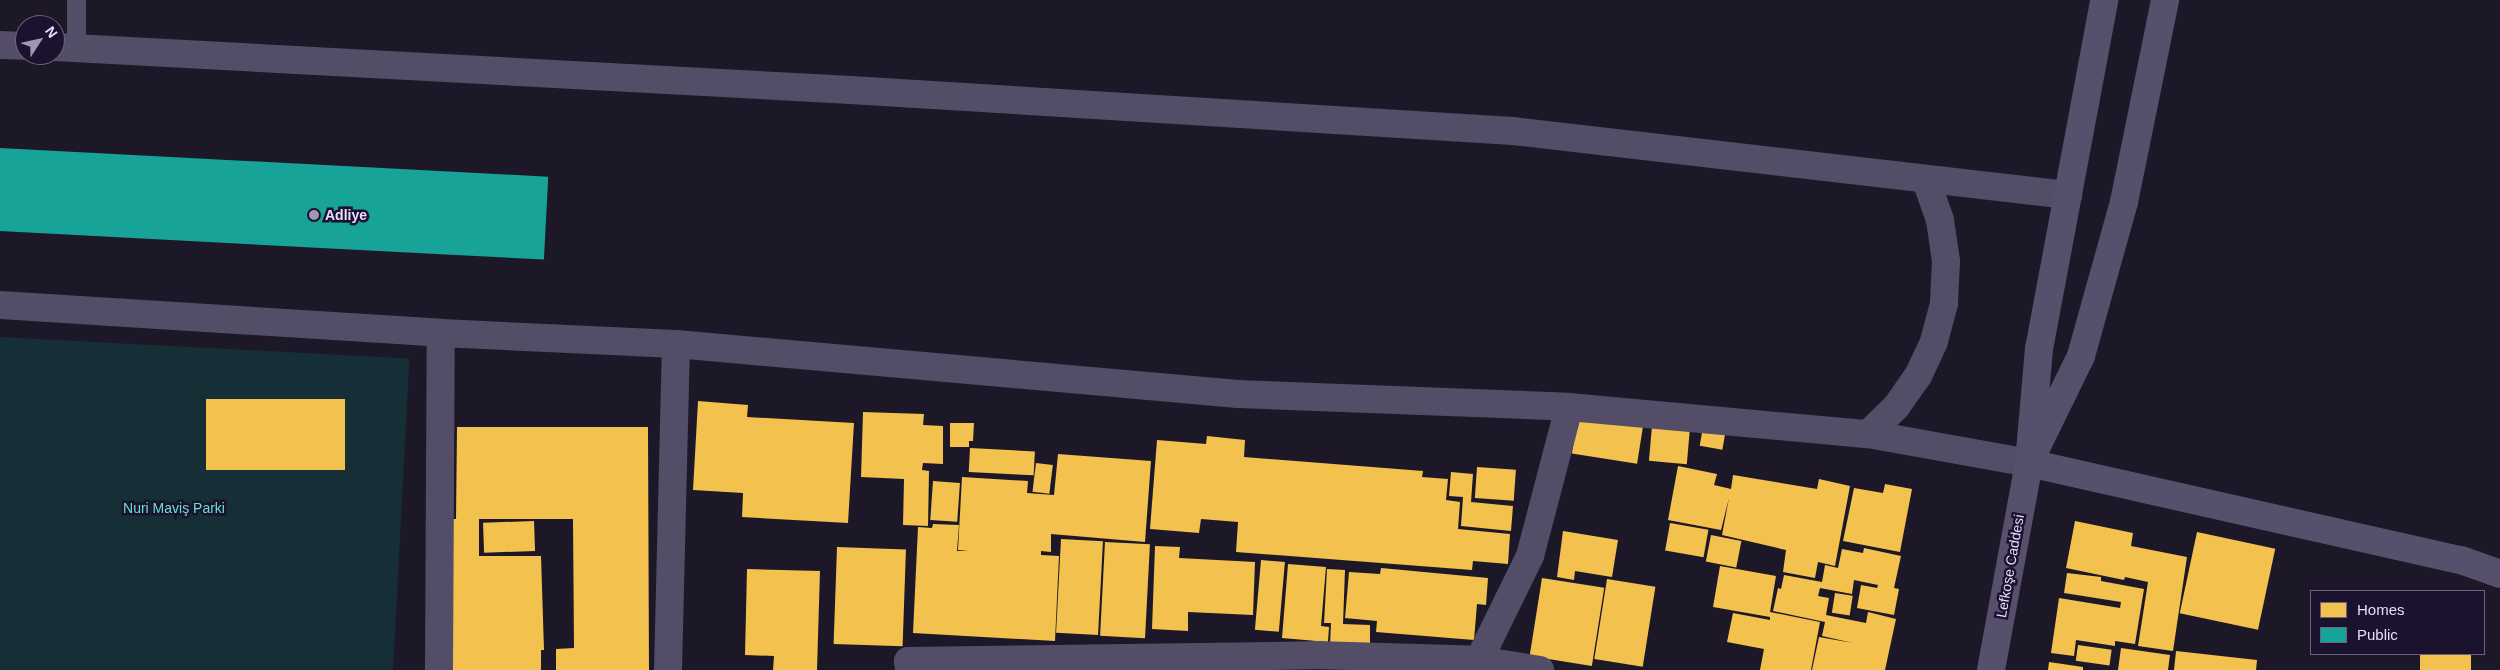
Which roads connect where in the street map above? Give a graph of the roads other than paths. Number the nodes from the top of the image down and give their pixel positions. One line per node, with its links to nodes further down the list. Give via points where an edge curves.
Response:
1 (76, 0): 6 (lane)
2 (2104, 0): 8 (main road)
3 (2165, 0): 14 (main road, via 2124,202 2081,356)
4 (0, 44): 5 (street)
5 (15, 45)
6 (66, 48): 7 (street, via 851,90 1513,131)
7 (1926, 180): 8 (street); 13 (street, via 1940,220 1946,261 1944,303 1934,340 1918,376 1896,407)
8 (2068, 195): 14 (main road, via 2039,348)
9 (0, 305): 10 (street)
10 (441, 334): 11 (street); 17 (street)
11 (676, 344): 12 (street, via 1238,394); 18 (street)
12 (1569, 407): 13 (street); 16 (street, via 1530,556)
13 (1868, 434): 14 (street)
14 (2028, 463): 15 (main road, via 2461,560); 21 (main road, Lefkoşe Caddesi)
15 (2500, 574)
16 (1476, 665): 19 (street, via 1315,655 908,660); 20 (street)
17 (438, 670)
18 (668, 670)
19 (908, 670)
20 (1540, 670)
21 (1991, 670)

